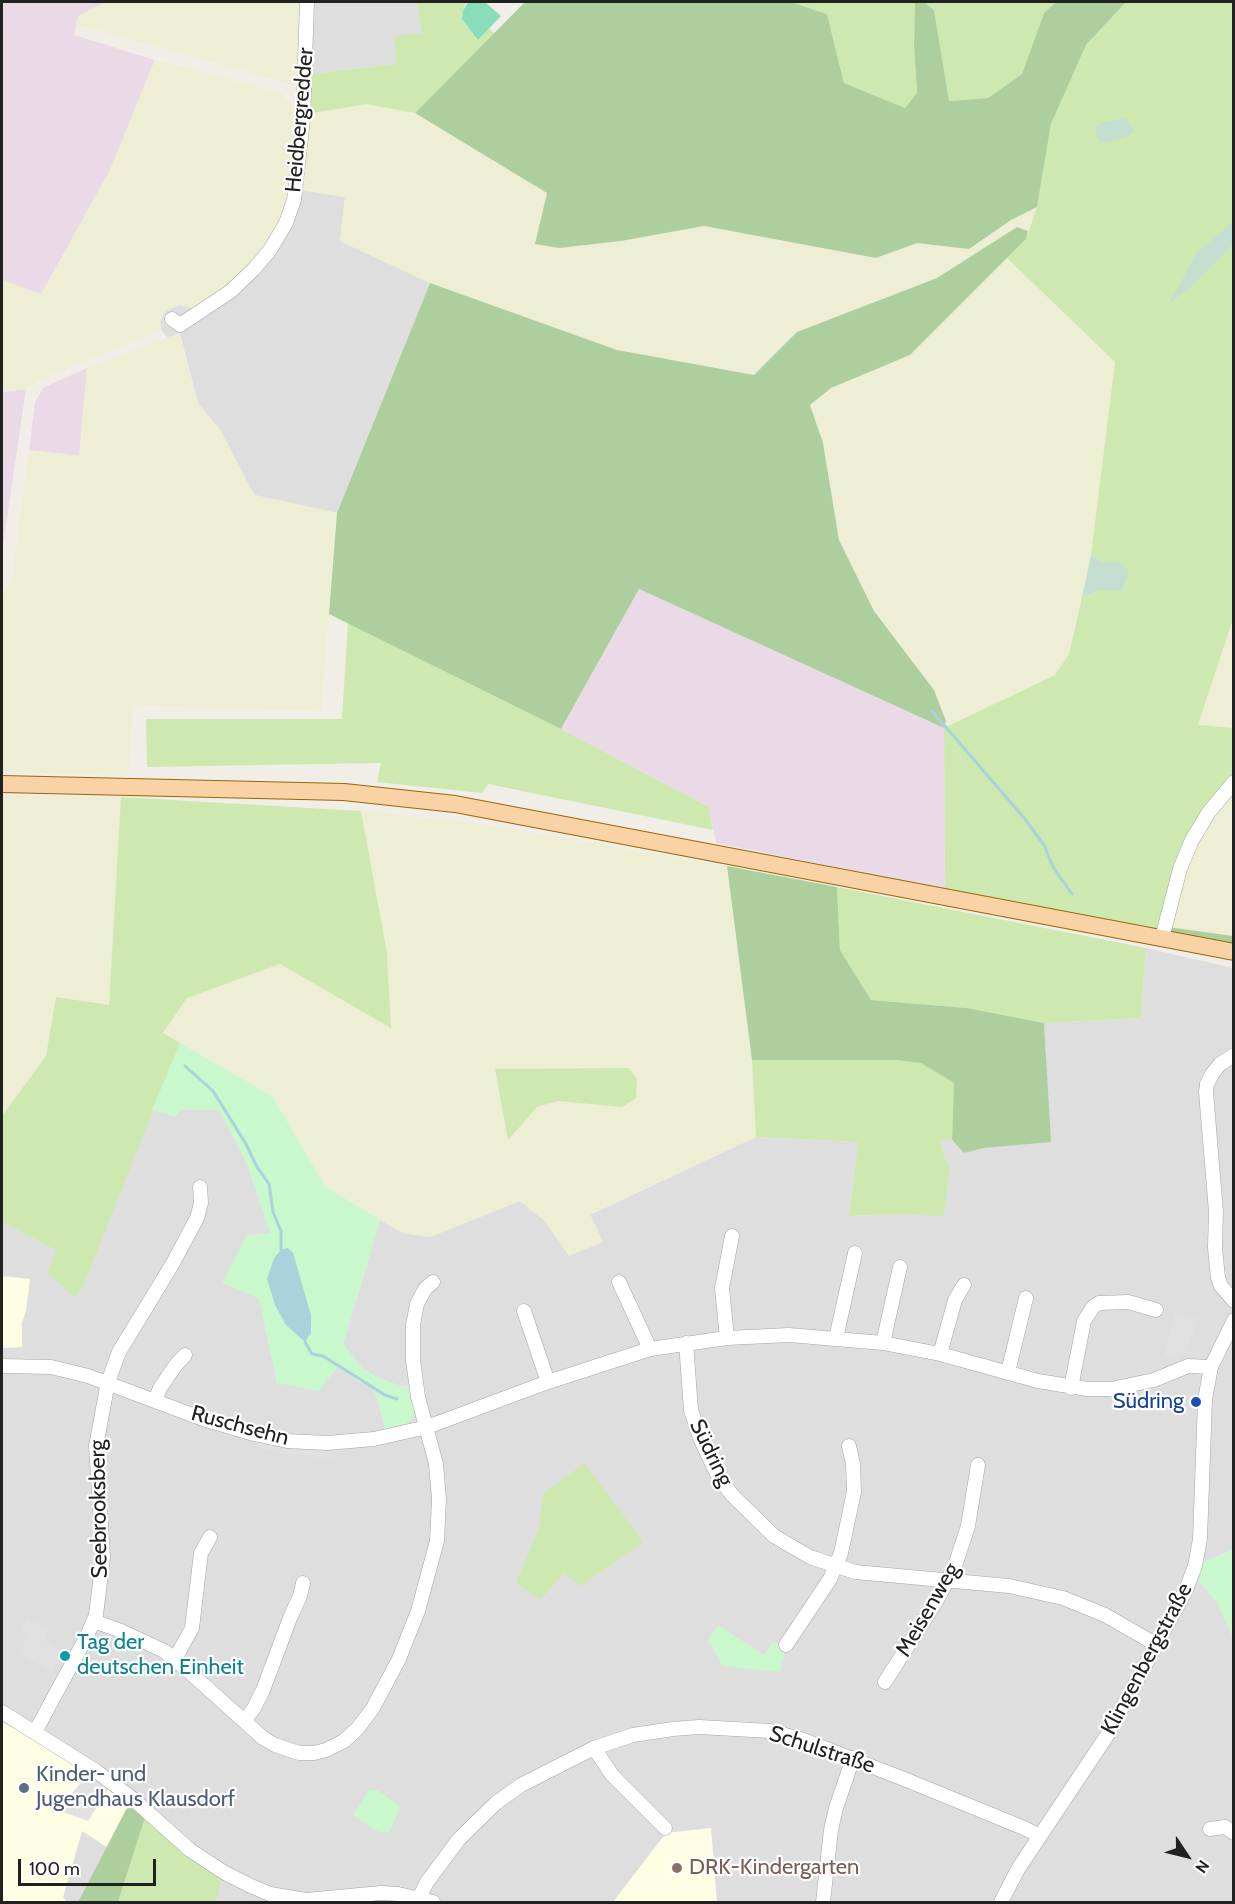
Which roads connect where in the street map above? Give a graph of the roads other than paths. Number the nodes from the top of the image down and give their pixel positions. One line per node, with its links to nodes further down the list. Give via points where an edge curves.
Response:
1 (308, 2): 2 (street, Heidbergredder, via 303,120 294,200 286,223 270,250 231,291 180,325)
2 (172, 319)
3 (1233, 782): 5 (street, via 1192,840)
4 (2, 784): 5 (main road, via 344,792 455,804)
5 (1162, 938): 6 (main road)
6 (1233, 952)
7 (1233, 1055): 16 (street, via 1220,1064 1207,1084 1218,1278)
8 (200, 1187): 30 (street, Seebrooksberg, via 197,1218 119,1352)
9 (732, 1236): 20 (street, via 722,1288)
10 (855, 1253): 21 (street)
11 (900, 1267): 23 (street)
12 (433, 1282): 34 (street, via 417,1305 413,1325 418,1397)
13 (619, 1282): 24 (street)
14 (964, 1285): 25 (street, via 955,1300)
15 (1026, 1298): 29 (street)
16 (1233, 1301)
17 (1156, 1310): 32 (street, via 1128,1302 1093,1306 1084,1321)
18 (524, 1311): 31 (street)
19 (1233, 1320): 28 (street, Klingenbergstraße)
20 (727, 1338): 21 (street); 22 (street)
21 (836, 1338): 23 (street)
22 (686, 1343): 24 (street); 38 (street, Südring, via 691,1410 718,1476 742,1507 774,1536)
23 (883, 1343): 25 (street)
24 (650, 1349): 31 (street, Ruschsehn)
25 (940, 1354): 29 (street)
26 (185, 1355): 33 (street)
27 (2, 1366): 30 (street, Ruschsehn, via 51,1367)
28 (1211, 1367): 32 (street, via 1188,1366 1154,1380 1111,1389); 42 (street, Klingenbergstraße, via 1205,1400 1203,1503 1196,1566)
29 (1008, 1372): 32 (street)
30 (108, 1382): 33 (street, Ruschsehn); 41 (street, Seebrooksberg, via 96,1446 103,1557)
31 (548, 1382): 34 (street, Ruschsehn)
32 (1071, 1388)
33 (155, 1401): 34 (street, Ruschsehn, via 209,1421 287,1440 345,1443)
34 (427, 1427): 47 (street, via 436,1464 437,1541 418,1611 373,1708 344,1741 314,1752 299,1753 276,1745)
35 (849, 1446): 38 (street, via 854,1492)
36 (978, 1465): 39 (street, Meisenweg, via 963,1547)
37 (210, 1537): 44 (street, via 201,1553 192,1628)
38 (837, 1567): 39 (street, Südring); 43 (street)
39 (948, 1580): 42 (street, Südring, via 1009,1586 1063,1598 1105,1615); 45 (street, Meisenweg)
40 (303, 1583): 47 (street, via 263,1690)
41 (94, 1621): 44 (street); 48 (street, Seebrooksberg)
42 (1157, 1645): 54 (street, Klingenbergstraße, via 1086,1770)
43 (786, 1646)
44 (175, 1659): 47 (street)
45 (885, 1682)
46 (2, 1712): 48 (street)
47 (244, 1721)
48 (35, 1732): 55 (street, via 133,1799 190,1850 251,1886 270,1894 306,1900 381,1893)
49 (594, 1748): 50 (street, Schulstraße, via 633,1735 699,1727 770,1731); 51 (street, via 612,1775); 55 (street, Schulstraße, via 531,1779 495,1803 459,1839)
50 (853, 1758): 54 (street, Schulstraße); 57 (street, via 831,1830)
51 (665, 1828)
52 (1210, 1829): 53 (street, via 1225,1827)
53 (1233, 1833)
54 (1040, 1836): 58 (street, Klingenbergstraße)
55 (419, 1898): 56 (street)
56 (433, 1902)
57 (823, 1902)
58 (1001, 1902)

